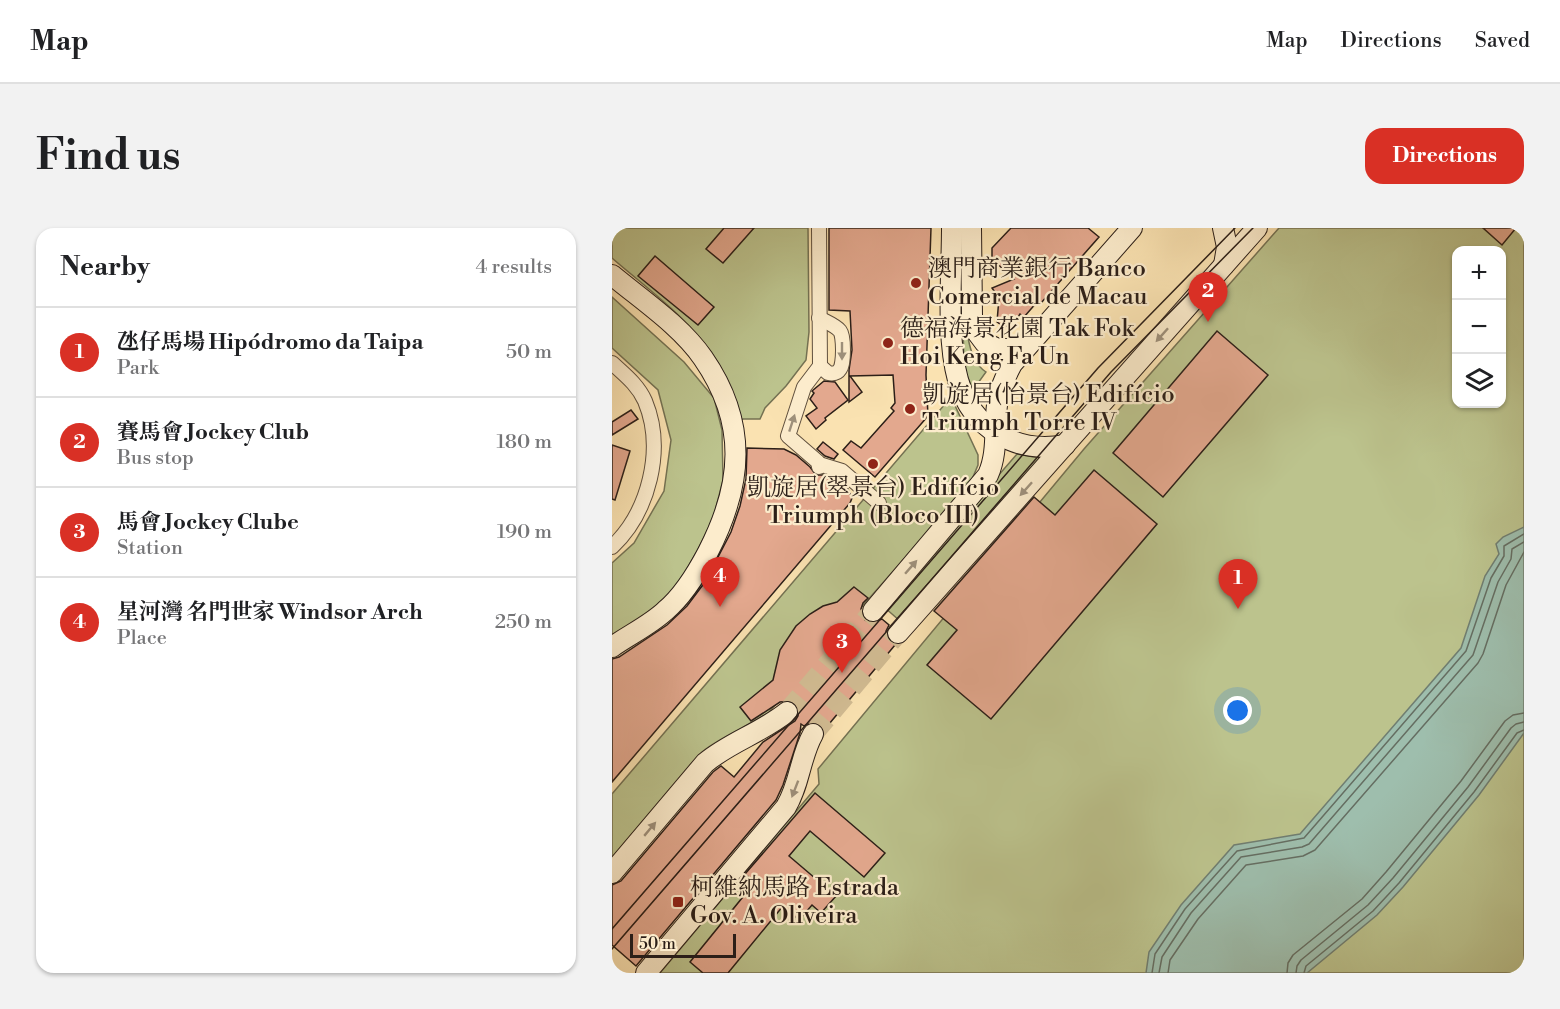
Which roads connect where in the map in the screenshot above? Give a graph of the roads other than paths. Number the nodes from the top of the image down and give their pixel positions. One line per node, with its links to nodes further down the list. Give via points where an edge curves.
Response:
1 (819, 228): 9 (street)
2 (952, 228): 13 (main road, via 955,366 968,404)
3 (971, 228): 10 (main road, via 972,316 977,333 987,344 1004,350 1022,347)
4 (1132, 228): 10 (main road)
5 (1223, 228): 7 (main road, via 1227,247)
6 (1257, 228): 7 (main road)
7 (1224, 265): 14 (main road, one-way to 14)
8 (612, 275): 19 (main road, via 689,340 704,358 728,401 736,443 729,502 695,577 665,611)
9 (819, 318): 12 (street); 12 (street, one-way to 12, via 838,329 842,337 840,370 830,374)
10 (1034, 338): 13 (main road, via 1005,378 997,407)
11 (612, 363): 16 (street, via 634,383 644,400 650,416 653,455 638,512)
12 (820, 366): 15 (street, one-way to 12, via 842,471 819,466 788,436 804,387)
13 (996, 434): 14 (main road, via 1027,446); 17 (main road, one-way to 13, via 982,484 993,461)
14 (1065, 445): 18 (main road, one-way to 18)
15 (879, 503)
16 (612, 547)
17 (873, 612)
18 (898, 633)
19 (612, 647)
20 (787, 712): 22 (main road, one-way to 20, via 705,763)
21 (813, 734): 23 (main road, one-way to 23, via 803,756 798,784 786,807)
22 (612, 873)
23 (646, 973)

